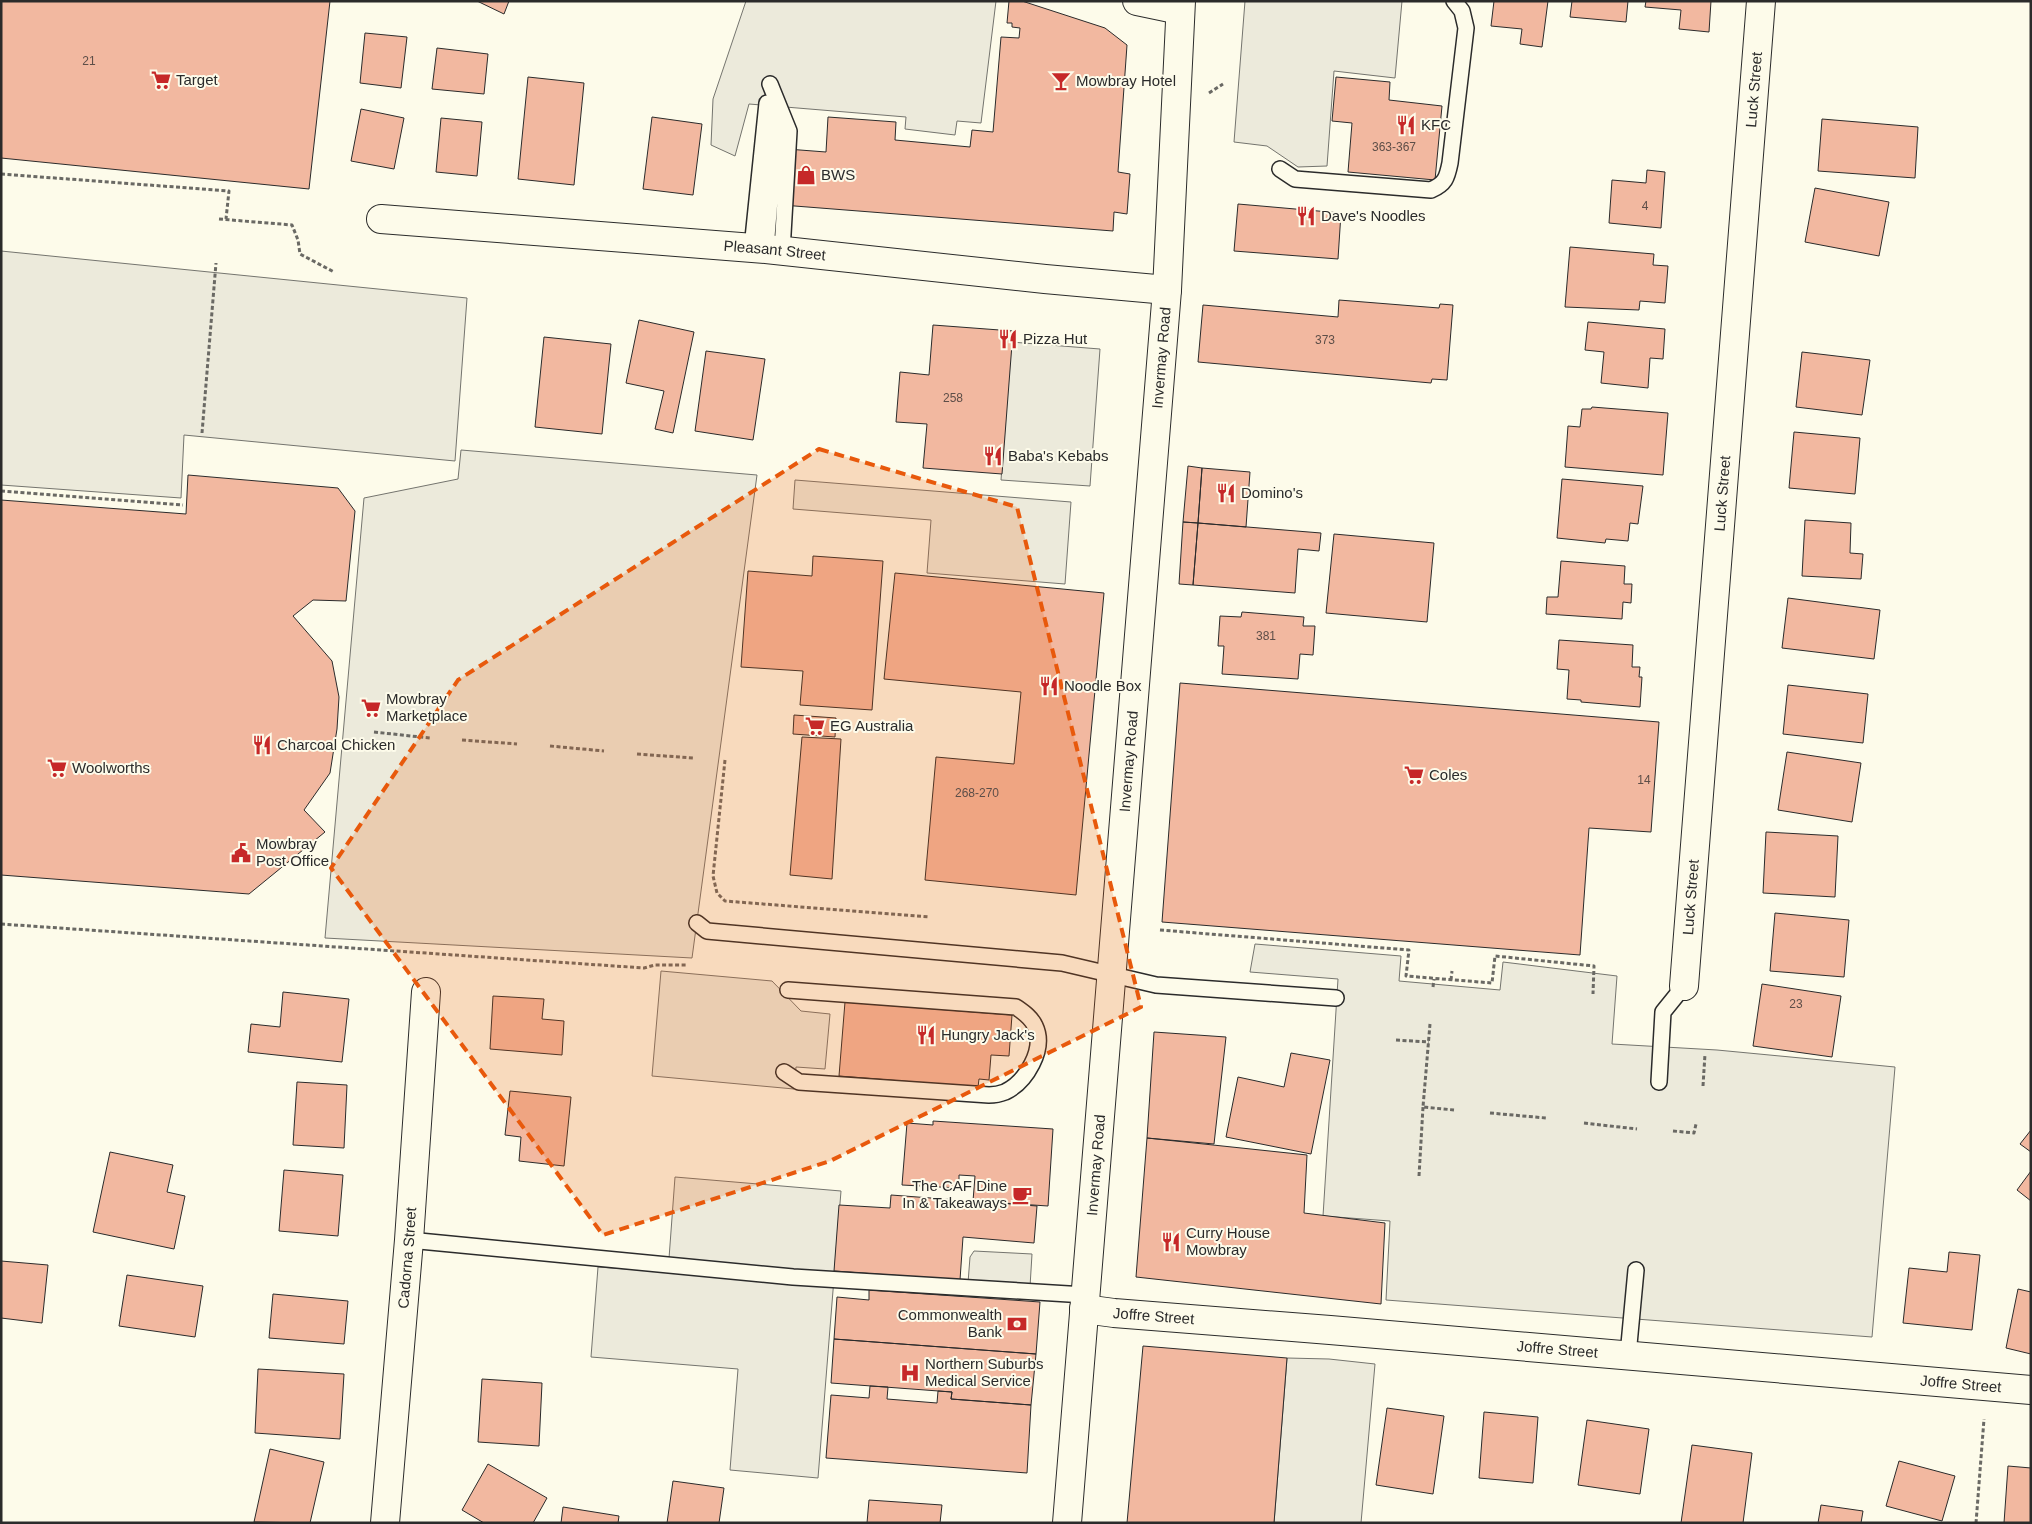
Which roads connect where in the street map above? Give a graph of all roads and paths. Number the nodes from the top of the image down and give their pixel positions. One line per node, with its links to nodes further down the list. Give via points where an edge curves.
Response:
1 (1137, 1): 4 (street)
2 (1454, 1): 5 (lane, via 1462,11 1466,28 1448,177 1442,185 1431,190 1295,179)
3 (1761, 1): 35 (street, Luck Street)
4 (1180, 6): 13 (street, Invermay Road)
5 (1280, 169)
6 (1, 174): 8 (path, via 229,191)
7 (219, 219): 8 (path)
8 (226, 219): 12 (path, via 292,225 300,254)
9 (381, 219): 10 (street, Pleasant Street)
10 (767, 250): 10 (lane, via 764,125 770,84 789,131); 13 (street, Pleasant Street)
11 (216, 263): 14 (path)
12 (334, 272)
13 (1167, 290): 32 (street, Invermay Road)
14 (202, 433)
15 (1, 491): 16 (path)
16 (183, 505)
17 (374, 732): 18 (path)
18 (430, 738)
19 (462, 740): 20 (path)
20 (517, 744)
21 (550, 746): 22 (path)
22 (604, 751)
23 (637, 754): 24 (path)
24 (693, 758)
25 (725, 760): 26 (path, via 713,876 717,892 725,901)
26 (930, 917)
27 (697, 923): 32 (lane, via 707,931 1062,963)
28 (1, 924): 30 (path, via 644,968)
29 (1160, 930): 33 (path, via 1409,950 1406,976)
30 (686, 965)
31 (1452, 971): 34 (path)
32 (1111, 975): 40 (lane, via 1156,985); 59 (street, Invermay Road)
33 (1434, 979): 34 (path); 36 (path)
34 (1451, 980): 39 (path, via 1492,983 1495,956 1594,966)
35 (1684, 986): 46 (lane, via 1663,1012)
36 (1433, 987)
37 (788, 990): 45 (lane, via 1016,1007 1036,1027 1038,1044 1032,1066 1019,1083 1004,1093 989,1095 799,1082)
38 (426, 992): 57 (street, Cadorna Street)
39 (1592, 994)
40 (1336, 998)
41 (1430, 1024): 43 (path)
42 (1396, 1040): 43 (path)
43 (1428, 1042): 48 (path)
44 (1705, 1054): 47 (path)
45 (784, 1072)
46 (1659, 1082)
47 (1703, 1086)
48 (1423, 1107): 49 (path); 56 (path)
49 (1454, 1110)
50 (1490, 1114): 51 (path)
51 (1546, 1118)
52 (1584, 1123): 54 (path)
53 (1696, 1124): 55 (path, via 1694,1133)
54 (1637, 1129)
55 (1673, 1131)
56 (1419, 1176)
57 (410, 1240): 59 (lane); 63 (street, Cadorna Street)
58 (1636, 1270): 60 (lane)
59 (1085, 1302): 60 (street, Joffre Street, via 1114,1314); 64 (street, Invermay Road)
60 (1628, 1355): 61 (street, Joffre Street)
61 (1986, 1386): 62 (street, Joffre Street); 65 (path)
62 (2031, 1390)
63 (385, 1523)
64 (1068, 1523)
65 (1976, 1523)

